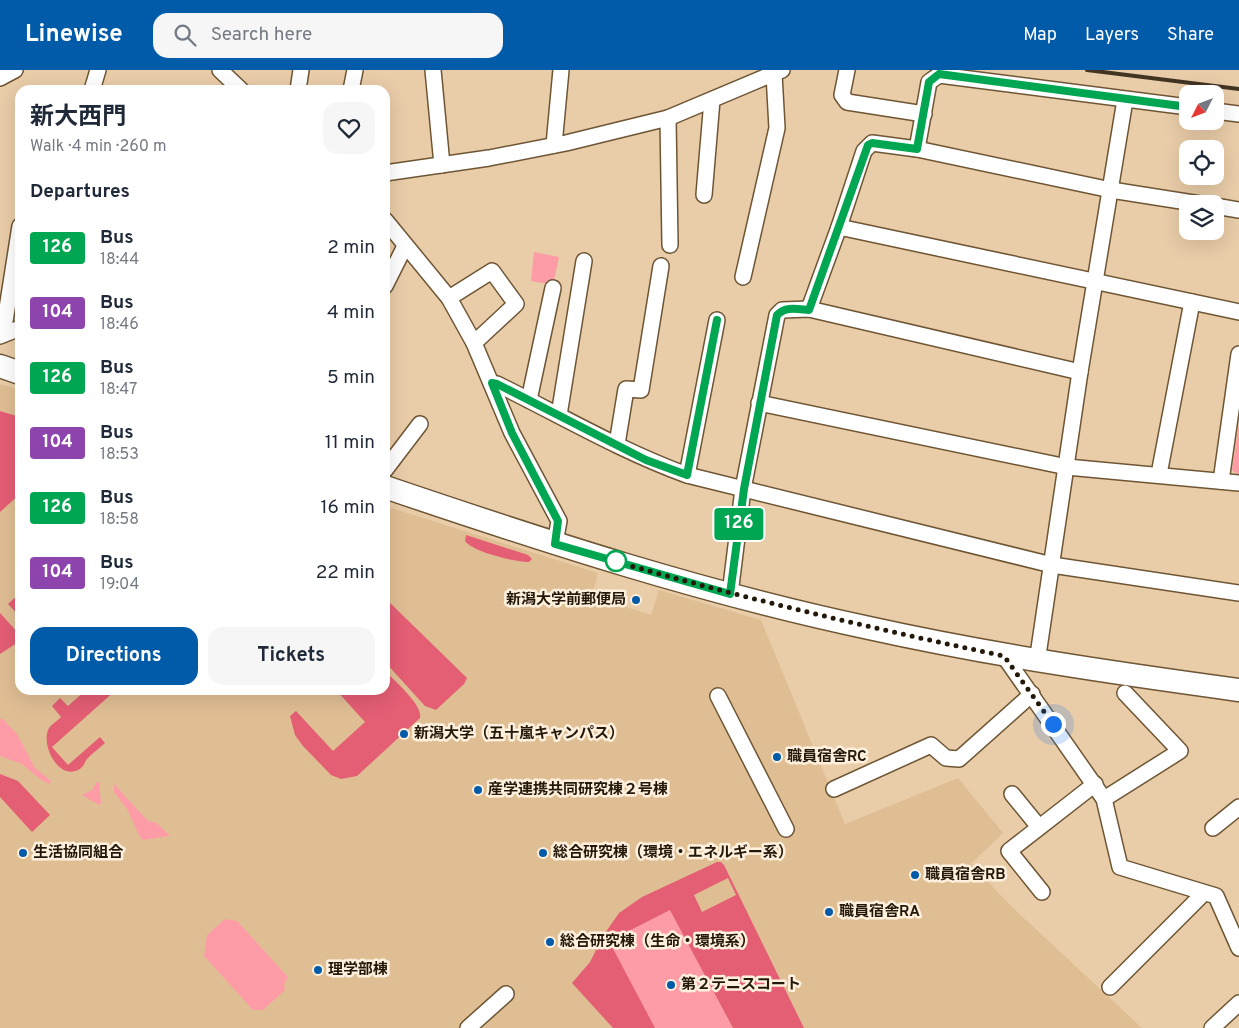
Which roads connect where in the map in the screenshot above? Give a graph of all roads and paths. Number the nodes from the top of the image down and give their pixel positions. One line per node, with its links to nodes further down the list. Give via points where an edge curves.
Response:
1 (15, 70): 10 (street)
2 (98, 70): 11 (street)
3 (220, 70): 12 (street)
4 (301, 70): 13 (street)
5 (355, 70): 14 (street)
6 (433, 70): 24 (street)
7 (561, 70): 22 (street)
8 (847, 70): 19 (street, via 842,96 847,102)
9 (778, 72): 15 (street); 39 (street, via 777,128)
10 (0, 78)
11 (94, 85)
12 (236, 85)
13 (299, 85)
14 (352, 85)
15 (712, 100): 21 (street); 27 (street)
16 (1125, 100): 17 (street); 19 (street, via 939,74 929,82); 26 (street)
17 (1179, 106)
18 (1224, 112): 20 (street)
19 (924, 114): 23 (street)
20 (1239, 114)
21 (668, 118): 22 (street); 33 (street)
22 (554, 145): 24 (street)
23 (917, 149): 26 (street); 32 (street, via 868,145)
24 (442, 165): 25 (street)
25 (390, 173)
26 (1111, 190): 28 (street); 40 (street)
27 (704, 195)
28 (1179, 201)
29 (1224, 208): 30 (street)
30 (1239, 210)
31 (390, 226): 34 (street)
32 (840, 227): 40 (street); 44 (street)
33 (670, 245)
34 (405, 246): 38 (street); 42 (street)
35 (15, 255): 48 (street)
36 (584, 261): 57 (street)
37 (661, 266): 59 (street, via 641,390 626,389)
38 (390, 276)
39 (743, 277)
40 (1096, 281): 43 (street); 53 (street)
41 (553, 288): 55 (street)
42 (449, 298): 49 (street); 49 (street, via 492,270 516,304)
43 (1192, 302): 45 (street); 62 (street)
44 (809, 310): 53 (street); 56 (street, via 790,308 777,315)
45 (1239, 312)
46 (717, 320): 63 (street)
47 (15, 330): 48 (street)
48 (1, 335)
49 (474, 343): 54 (street)
50 (1239, 354): 64 (street)
51 (0, 366): 52 (street)
52 (15, 371)
53 (1080, 372): 61 (street)
54 (492, 383): 55 (street); 68 (street, via 512,433 558,521)
55 (529, 400): 57 (street)
56 (759, 402): 61 (street); 67 (street)
57 (560, 416): 59 (street)
58 (420, 424): 60 (street)
59 (617, 444): 63 (street, via 646,460)
60 (390, 463)
61 (1067, 467): 62 (street); 69 (street)
62 (1159, 474): 64 (street)
63 (687, 475): 67 (street)
64 (1222, 481): 65 (street)
65 (1239, 483)
66 (390, 489): 68 (street)
67 (744, 489): 69 (street); 71 (street)
68 (555, 544): 71 (street)
69 (1052, 564): 70 (street); 73 (street)
70 (1239, 593)
71 (730, 594): 72 (street, via 867,628)
72 (1004, 656): 73 (street); 76 (street)
73 (1037, 662): 74 (street)
74 (1239, 690)
75 (1125, 693): 81 (street, via 1180,751)
76 (1032, 694): 78 (street); 79 (street, via 959,759 946,758 931,746)
77 (718, 696): 85 (street)
78 (1095, 784): 81 (street); 83 (street)
79 (834, 789)
80 (1012, 794): 83 (street)
81 (1104, 799): 87 (street, via 1120,867)
82 (1239, 807): 84 (street)
83 (1038, 827): 86 (street, via 1009,851)
84 (1213, 828)
85 (786, 829)
86 (1042, 892)
87 (1204, 893): 88 (street, via 1216,896); 89 (street)
88 (1239, 948)
89 (1110, 987)
90 (506, 994): 92 (street)
91 (1239, 1003): 93 (street)
92 (468, 1028)
93 (1212, 1028)

